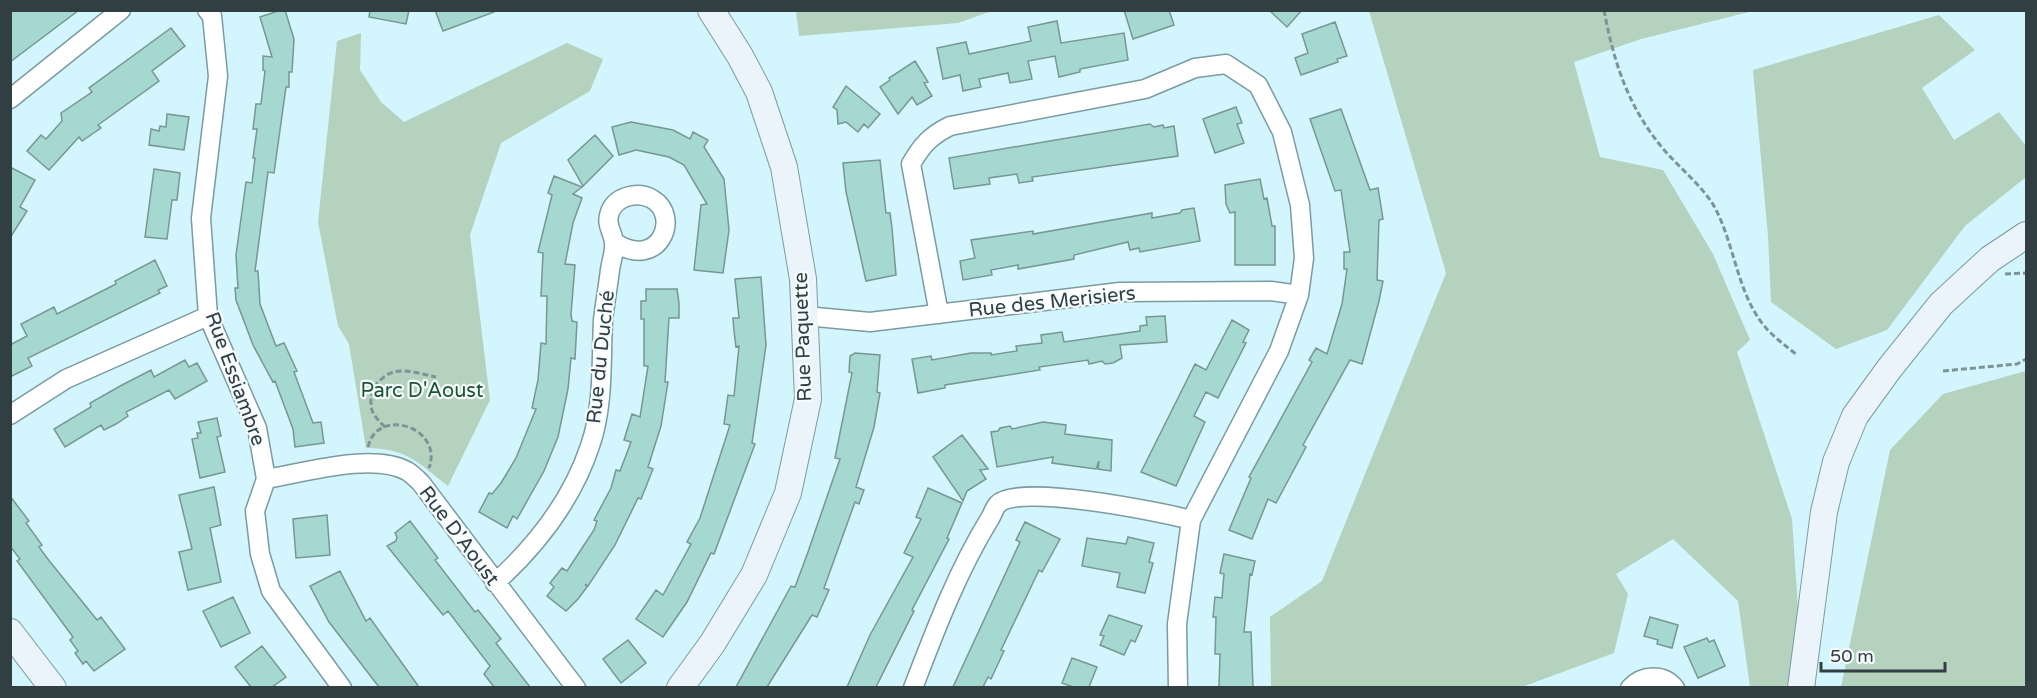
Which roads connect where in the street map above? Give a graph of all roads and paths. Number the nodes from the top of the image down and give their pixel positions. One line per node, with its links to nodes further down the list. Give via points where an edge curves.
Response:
1 (121, 10): 5 (street)
2 (207, 10): 12 (street, Rue Essiambre, via 212,15 218,76 201,218)
3 (711, 10): 13 (street, Rue Paquette, via 749,74 776,138 790,192)
4 (1604, 10): 14 (path, via 1617,69 1628,96 1664,150 1713,204 1750,301 1765,327)
5 (10, 99)
6 (2026, 235): 34 (street, via 1990,259 1941,304 1855,416 1836,462 1824,512)
7 (614, 242): 24 (street, Rue du Duché, via 604,317 601,387 590,446 562,506 527,555)
8 (2008, 269): 9 (path)
9 (1999, 275)
10 (1299, 295): 11 (street, Rue des Merisiers, via 1271,291 1120,292); 11 (street, via 1304,258 1300,205 1282,132 1258,85 1226,64 1195,68 1145,88 950,126 932,134 911,164); 23 (street, via 1279,351)
11 (939, 314): 13 (street, Rue des Merisiers, via 870,322)
12 (208, 315): 18 (street, via 66,379); 21 (street, Rue Essiambre, via 257,428)
13 (806, 316): 29 (street, Rue Paquette, via 808,399 788,493 754,574 712,644)
14 (1797, 355)
15 (2026, 358): 16 (path, via 2017,364)
16 (1942, 371)
17 (436, 377): 19 (path, via 402,370 376,384 370,405)
18 (10, 415)
19 (385, 428): 20 (path, via 368,444); 22 (path, via 409,425 423,435 430,451 430,465)
20 (367, 463): 21 (street, Rue D'Aoust); 22 (street, Rue D'Aoust, via 408,471)
21 (266, 479): 27 (street, Rue Essiambre, via 255,512 260,554 272,591)
22 (421, 483): 24 (street, Rue D'Aoust)
23 (1191, 520): 30 (street, via 1063,497 1011,497 998,504 970,551); 31 (street, via 1178,624)
24 (495, 583): 28 (street, Rue D'Aoust)
25 (15, 648): 26 (street)
26 (53, 687)
27 (342, 687)
28 (576, 687)
29 (680, 687)
30 (913, 687)
31 (1178, 687)
32 (1630, 687): 33 (street, via 1637,680 1654,676)
33 (1675, 687)
34 (1801, 687)

